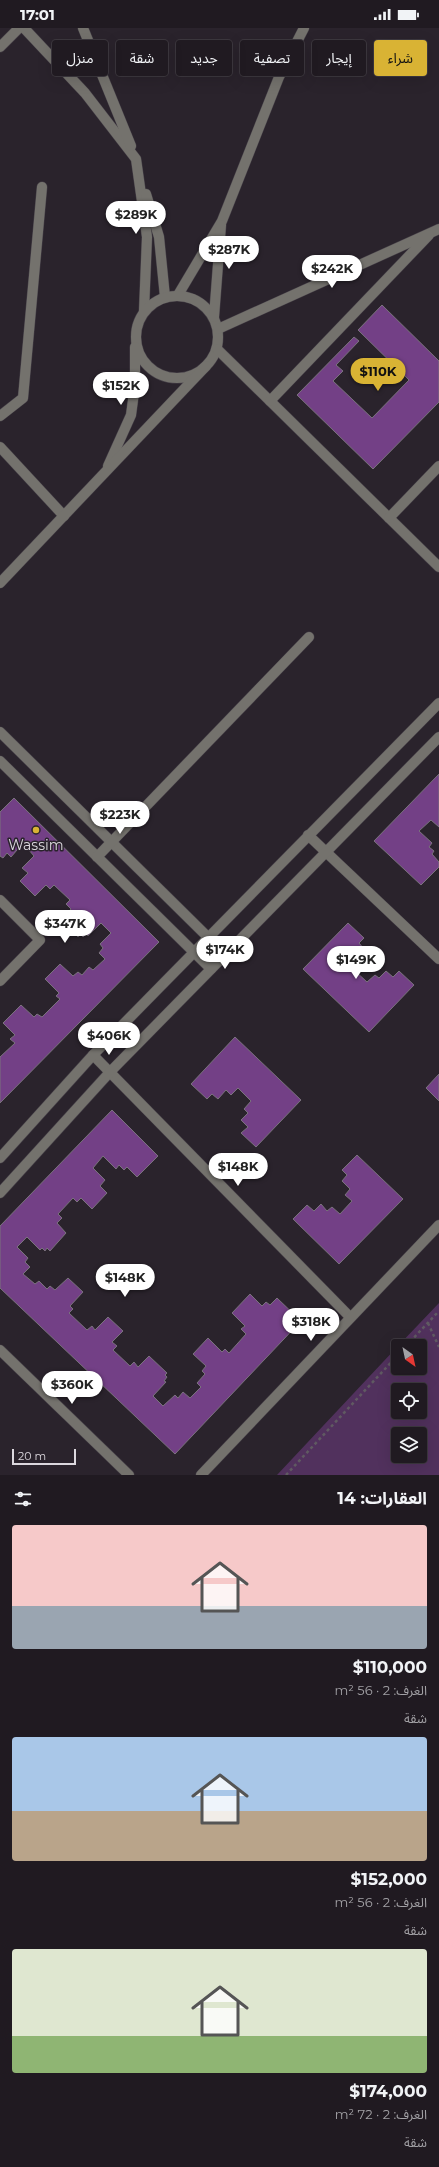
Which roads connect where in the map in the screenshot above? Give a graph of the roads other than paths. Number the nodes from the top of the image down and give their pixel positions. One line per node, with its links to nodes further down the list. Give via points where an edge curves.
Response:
1 (19, 28): 5 (street)
2 (24, 28): 6 (street, via 84,92)
3 (83, 28): 6 (street)
4 (304, 28): 8 (street, via 279,77)
5 (0, 47)
6 (136, 159): 11 (street, via 159,237); 12 (street, via 147,237)
7 (42, 187): 19 (street, via 23,398)
8 (222, 221): 10 (street); 13 (street)
9 (436, 230): 14 (street); 18 (street)
10 (178, 295): 11 (street); 13 (street, via 195,299 209,309)
11 (165, 297): 12 (street)
12 (144, 311): 15 (street)
13 (214, 317): 14 (street)
14 (218, 329): 16 (street)
15 (135, 338): 17 (street, via 138,352 145,364 168,378 182,378 195,374); 22 (street, via 131,415)
16 (217, 349): 17 (street); 18 (street)
17 (206, 366): 22 (street)
18 (270, 401): 24 (street)
19 (0, 416)
20 (0, 447): 23 (street)
21 (439, 466): 24 (street)
22 (105, 473): 23 (street)
23 (64, 516): 26 (street)
24 (389, 518): 25 (street)
25 (439, 567)
26 (0, 583)
27 (309, 637): 33 (street)
28 (439, 703): 32 (street)
29 (0, 732): 33 (street)
30 (439, 738): 34 (street)
31 (2, 766): 35 (street)
32 (308, 835): 34 (street); 37 (street)
33 (111, 841): 35 (street); 37 (street)
34 (326, 852): 39 (street); 40 (street)
35 (97, 857): 38 (street)
36 (0, 900): 42 (street, via 40,940)
37 (207, 936): 38 (street); 39 (street)
38 (193, 952): 41 (street); 43 (street)
39 (225, 954): 41 (street)
40 (439, 959)
41 (211, 969): 44 (street)
42 (0, 981)
43 (93, 1055): 44 (street); 45 (street)
44 (110, 1072): 46 (street); 48 (street)
45 (0, 1158)
46 (0, 1193)
47 (439, 1225): 48 (street)
48 (350, 1317): 51 (street)
49 (0, 1350): 50 (street)
50 (129, 1475)
51 (201, 1475)

